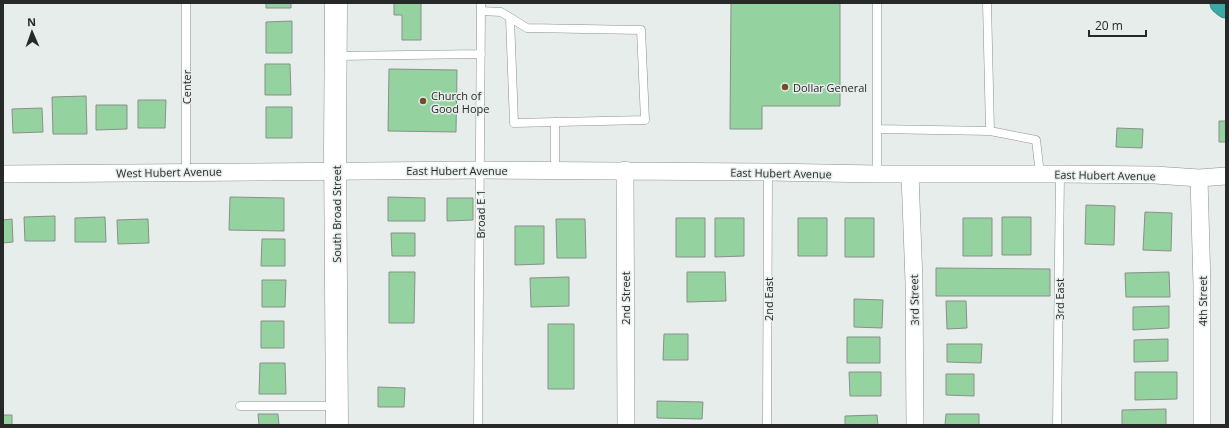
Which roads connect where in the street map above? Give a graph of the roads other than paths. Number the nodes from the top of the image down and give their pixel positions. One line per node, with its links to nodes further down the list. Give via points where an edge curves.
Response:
1 (186, 3): 18 (lane, Center)
2 (336, 3): 10 (street, South Broad Street)
3 (877, 3): 12 (lane)
4 (986, 3): 13 (lane)
5 (1221, 3): 7 (highway)
6 (481, 7): 8 (lane, via 501,12); 9 (lane, Broad E 1)
7 (1226, 7)
8 (510, 18): 11 (lane, via 514,123); 11 (lane, via 527,28 641,30 645,120)
9 (480, 54): 10 (lane); 14 (lane, Broad E 1)
10 (336, 56): 17 (street, South Broad Street)
11 (554, 122): 15 (lane)
12 (877, 129): 13 (lane); 21 (lane)
13 (990, 131): 23 (lane, via 1036,140)
14 (480, 170): 15 (street, East Hubert Avenue); 17 (street, East Hubert Avenue); 29 (lane, Broad E 1)
15 (555, 170): 16 (street, East Hubert Avenue)
16 (625, 170): 19 (street, East Hubert Avenue); 30 (street, 2nd Street)
17 (335, 171): 18 (street, West Hubert Avenue); 28 (street, South Broad Street)
18 (186, 172): 20 (street, West Hubert Avenue)
19 (768, 172): 21 (street, East Hubert Avenue); 31 (lane, 2nd East)
20 (3, 174)
21 (876, 174): 22 (street, East Hubert Avenue)
22 (910, 174): 23 (street, East Hubert Avenue); 32 (street, 3rd Street)
23 (1040, 174): 24 (street, East Hubert Avenue)
24 (1060, 174): 26 (street, East Hubert Avenue); 33 (lane, 3rd East)
25 (1226, 176): 26 (street, East Hubert Avenue)
26 (1199, 178): 34 (street, 4th Street)
27 (240, 406): 28 (lane)
28 (337, 415)
29 (478, 425)
30 (626, 425)
31 (767, 425)
32 (915, 425)
33 (1058, 425)
34 (1202, 425)

